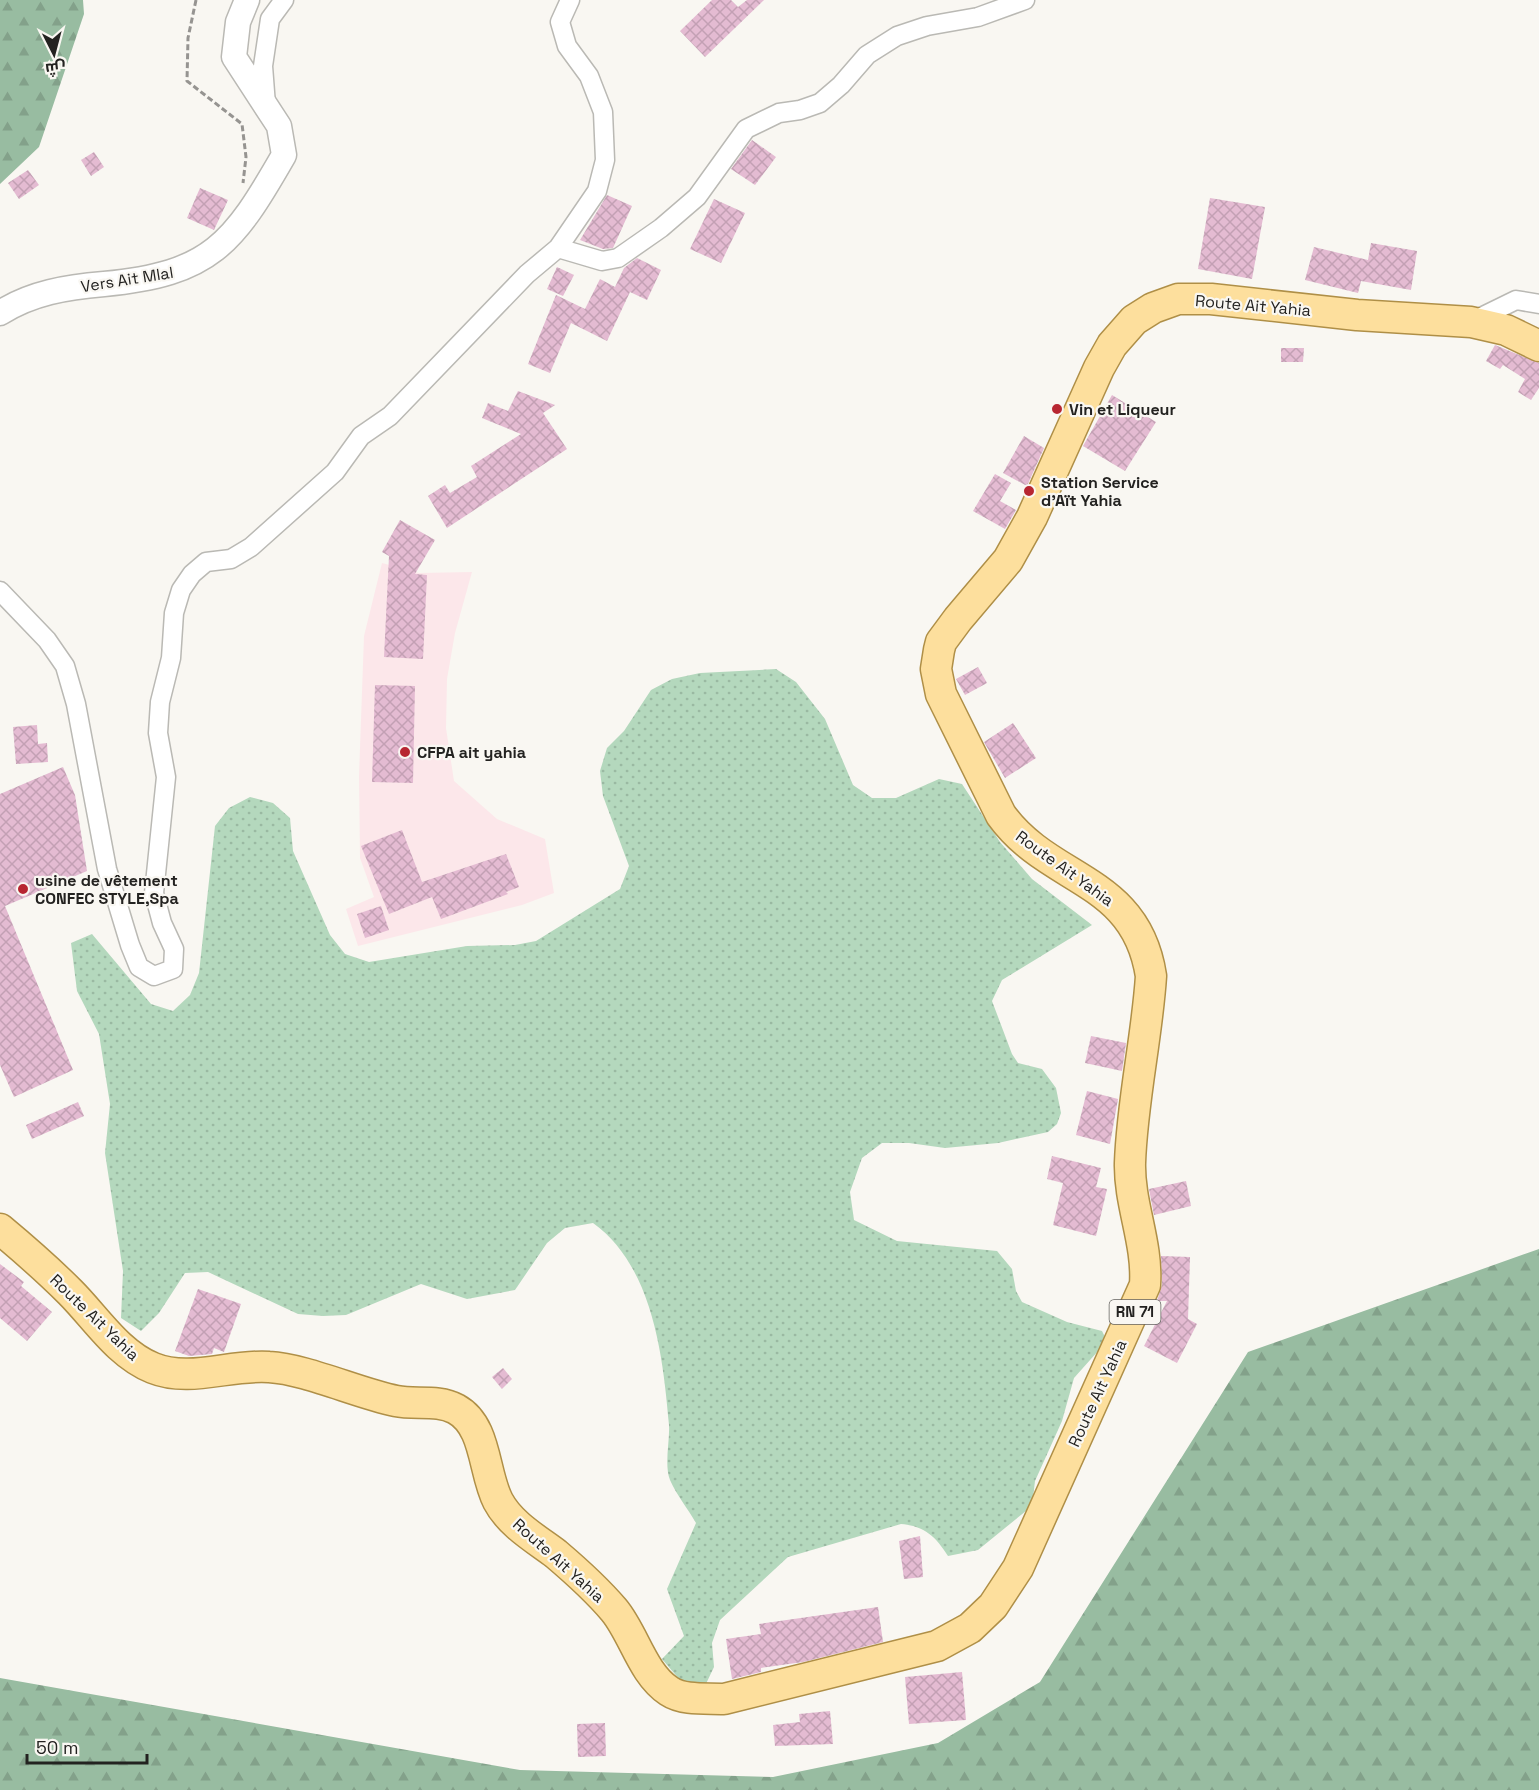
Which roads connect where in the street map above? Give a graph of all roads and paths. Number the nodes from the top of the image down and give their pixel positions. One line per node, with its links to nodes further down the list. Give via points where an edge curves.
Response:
1 (196, 0): 7 (path, via 188,38 187,81 242,124 246,157)
2 (247, 0): 6 (street, Vers Ait Mlal, via 238,22 234,57)
3 (284, 0): 6 (street, via 270,19 263,66)
4 (570, 0): 8 (street, via 560,22 567,46 589,76 603,112 605,160 597,191)
5 (1025, 0): 8 (street, via 978,17 897,36 867,55 819,103 779,113 746,129 697,197 618,258 602,261)
6 (266, 105): 10 (street, Vers Ait Mlal, via 279,126 284,155 242,224 220,247 186,269 133,281 47,292 18,301)
7 (243, 190)
8 (558, 248): 13 (street, via 520,280 390,416 361,436 335,472 251,547 231,559 206,562 181,590 160,702 158,733 166,777 154,893 174,949 173,969 154,976 140,967 108,869 65,666)
9 (1539, 304): 11 (street, via 1516,300)
10 (0, 313)
11 (1472, 322): 12 (main road, Route Ait Yahia / RN 71, via 1506,330); 14 (main road, Route Ait Yahia / RN 71, via 1357,315 1211,299 1178,299 1153,308 1134,320 1112,345 1008,560 941,642 936,669 941,693 1001,815 1013,831 1110,898 1127,915 1146,948 1151,976 1130,1162 1134,1206 1147,1265 1145,1285 1018,1568 993,1606 970,1628 937,1647 724,1699 690,1698 669,1692 652,1674 615,1611 507,1514 498,1501 477,1434 471,1422 455,1409 369,1395 272,1367 237,1366 202,1373 172,1373 153,1368 121,1346 71,1293)
12 (1539, 346)
13 (0, 591)
14 (0, 1229)

